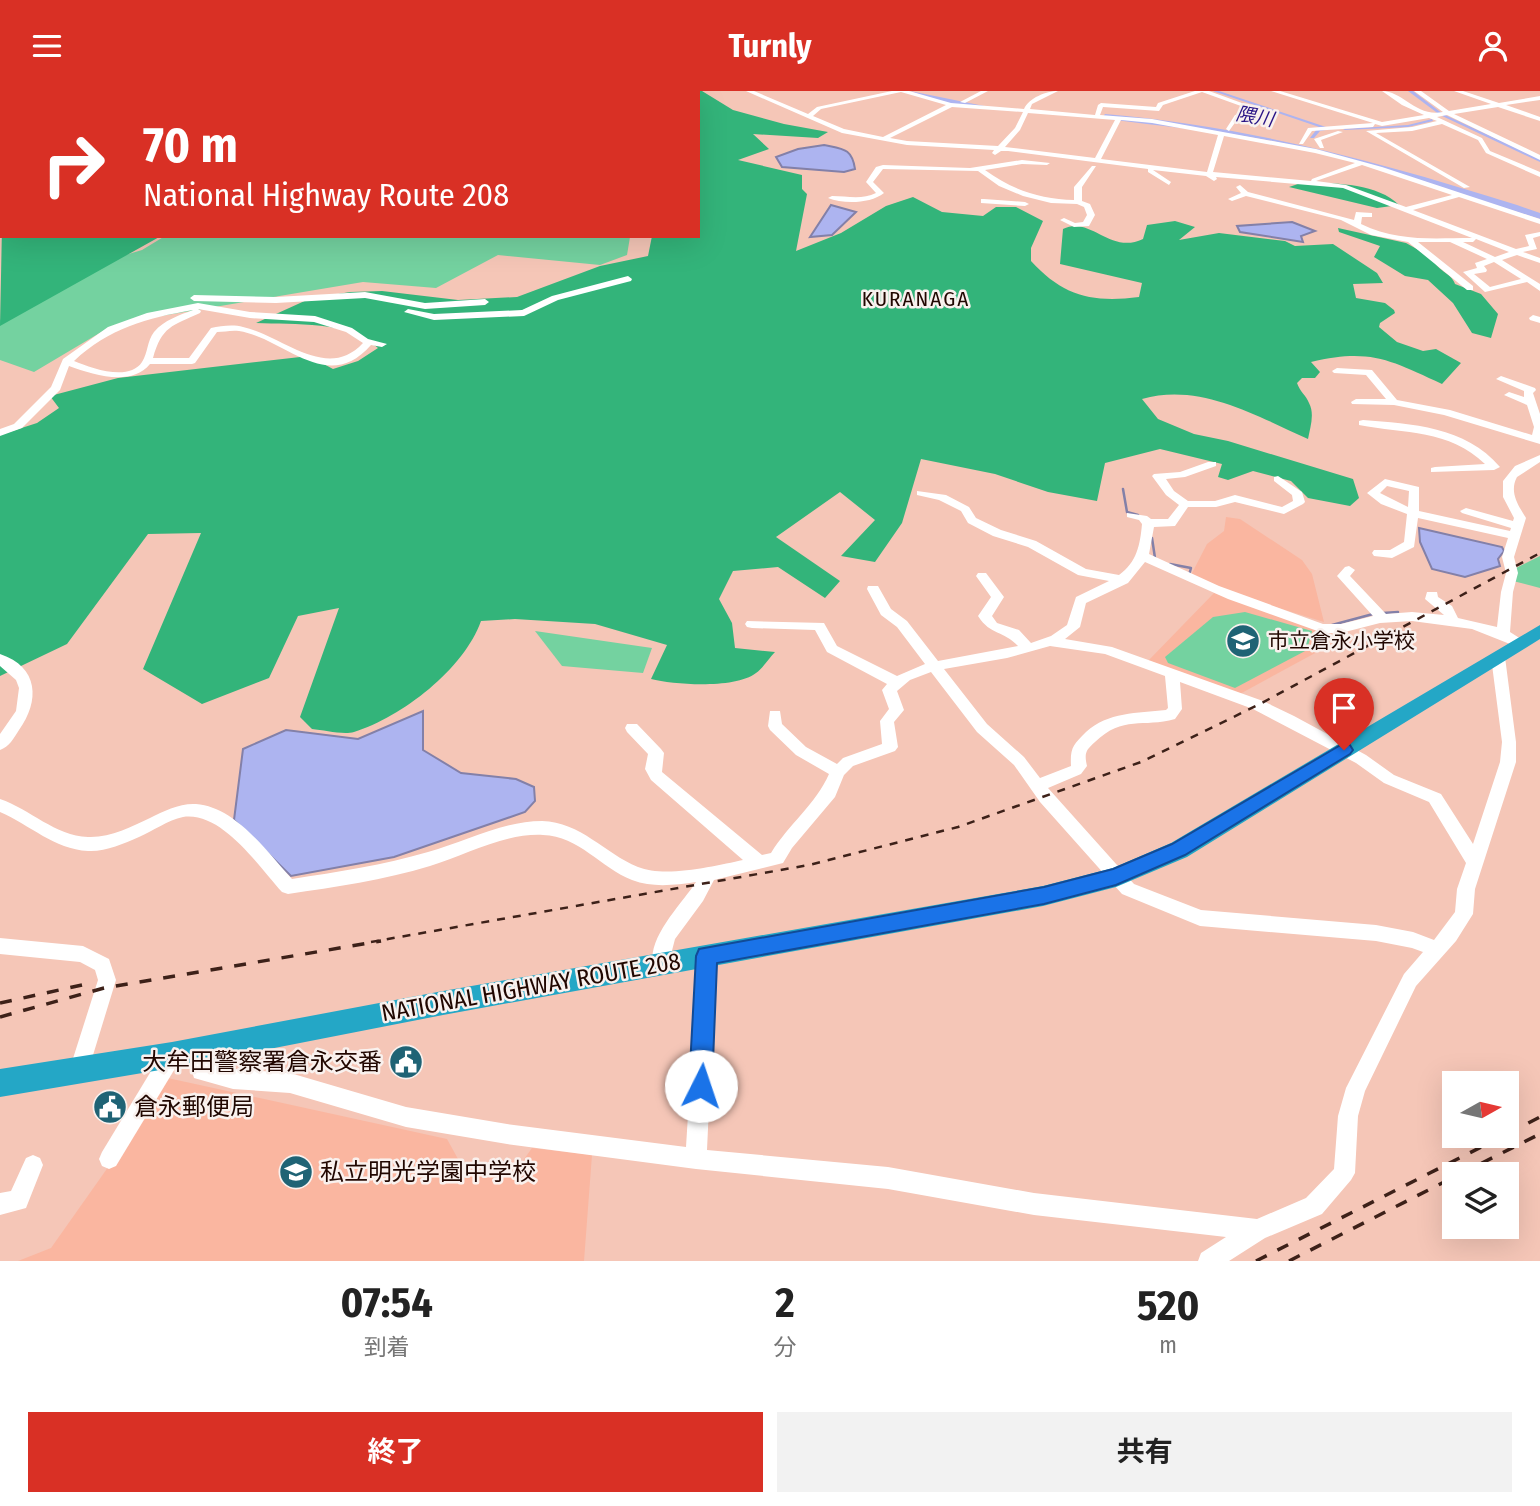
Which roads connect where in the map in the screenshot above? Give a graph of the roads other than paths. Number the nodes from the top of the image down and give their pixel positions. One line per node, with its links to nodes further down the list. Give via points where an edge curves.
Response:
1 (749, 91): 19 (street)
2 (902, 91): 13 (street); 19 (street, via 819,109)
3 (923, 91): 12 (street)
4 (985, 91): 12 (street)
5 (1052, 91): 15 (street, via 1036,98)
6 (1203, 91): 16 (street, via 1160,104 1159,109 1101,105); 24 (street, via 1258,110 1237,116)
7 (1274, 91): 23 (street)
8 (1385, 91): 18 (street)
9 (1418, 91): 17 (street)
10 (1457, 91): 14 (street)
11 (1540, 98): 14 (street)
12 (962, 102): 15 (street)
13 (951, 105): 15 (street); 26 (street)
14 (1501, 105): 17 (street); 20 (street)
15 (1027, 110): 16 (street); 21 (street); 32 (street, via 1018,129)
16 (1098, 114): 24 (street, via 1154,117)
17 (1449, 114): 18 (street); 31 (street)
18 (1433, 116): 22 (street); 23 (street)
19 (809, 117): 26 (street, via 845,132)
20 (1540, 119)
21 (1118, 120): 24 (street); 36 (street)
22 (1442, 122): 25 (street); 42 (street, via 1480,139 1488,152)
23 (1382, 124): 28 (street, via 1316,127 1307,131)
24 (1226, 131): 28 (street); 33 (street); 41 (street)
25 (1369, 131): 27 (street, via 1332,132); 46 (street)
26 (883, 139): 30 (street)
27 (1317, 139): 28 (street); 33 (street)
28 (1303, 140): 33 (street)
29 (1540, 146): 31 (street)
30 (964, 147): 32 (street); 34 (street)
31 (1520, 148): 35 (street)
32 (999, 149): 34 (street); 36 (street)
33 (1319, 149): 37 (street); 46 (street)
34 (993, 156): 38 (street)
35 (1540, 158)
36 (1094, 163): 38 (street, via 1034,162); 39 (street); 40 (street); 55 (street, via 1078,187)
37 (1365, 163): 43 (street); 44 (street); 50 (street)
38 (980, 169): 47 (street); 52 (street, via 883,167 870,182 880,193 877,196)
39 (1160, 169): 40 (street, via 1163,171); 41 (street)
40 (1150, 171): 45 (street)
41 (1209, 175): 43 (street); 48 (street, via 1243,188)
42 (1540, 175)
43 (1312, 181): 44 (street)
44 (1321, 182): 56 (street, via 1354,188)
45 (1168, 183)
46 (1466, 187): 49 (street)
47 (1021, 194): 54 (street, via 1025,206); 55 (street, via 1044,201)
48 (1245, 194): 53 (street); 61 (street, via 1304,207)
49 (1489, 194)
50 (1460, 195): 56 (street); 60 (street)
51 (1499, 197): 57 (street)
52 (832, 198)
53 (1232, 199)
54 (984, 201)
55 (1078, 202): 59 (street, via 1087,206 1091,215 1086,224)
56 (1408, 209): 65 (street)
57 (1540, 213)
58 (1369, 215): 61 (street, via 1359,214)
59 (1064, 220)
60 (1540, 222)
61 (1357, 226): 64 (street)
62 (1540, 234): 66 (street, via 1528,237)
63 (1449, 239): 64 (street); 65 (street); 68 (street)
64 (1410, 241): 72 (street)
65 (1487, 242): 67 (street)
66 (1537, 247): 67 (street)
67 (1514, 253): 68 (street); 69 (street)
68 (1495, 260): 71 (street); 71 (street, via 1478,265 1483,270 1467,272 1488,290)
69 (1540, 261)
70 (628, 279): 74 (street, via 555,298 524,313 425,316)
71 (1526, 280): 73 (street)
72 (1470, 288)
73 (1540, 288)
74 (365, 295): 75 (street, via 425,306); 77 (street, via 196,298 174,300)
75 (485, 302)
76 (208, 307): 77 (street); 78 (street, via 327,321); 81 (street, via 158,333)
77 (159, 313): 80 (street, via 111,329)
78 (369, 342): 79 (street); 81 (street, via 356,359 332,364 251,332 228,328 214,330 192,361)
79 (382, 344)
80 (66, 361): 81 (street, via 111,374 132,373); 89 (street, via 57,388 18,426)
81 (147, 361)
82 (1337, 371): 86 (street, via 1369,372)
83 (1501, 379): 87 (street, via 1529,387)
84 (1509, 395): 87 (street)
85 (1356, 402): 86 (street)
86 (1394, 402): 90 (street, via 1446,412)
87 (1531, 403): 90 (street)
88 (1363, 423): 93 (street, via 1438,431 1482,452)
89 (0, 433)
90 (1538, 440)
91 (1540, 458): 95 (street)
92 (1212, 464): 98 (street, via 1181,475 1157,474)
93 (1494, 467): 94 (street); 95 (street)
94 (1435, 470)
95 (1515, 472): 102 (street, via 1506,487 1520,518)
96 (1278, 479): 98 (street, via 1297,494 1298,502 1284,512 1235,498 1216,504)
97 (920, 493): 107 (street, via 942,497 965,509 972,520 1032,544 1082,572)
98 (1185, 504): 101 (street, via 1171,523)
99 (1466, 511): 102 (street)
100 (1131, 515): 101 (street)
101 (1148, 523): 104 (street)
102 (1517, 531): 103 (street, via 1415,512 1410,544 1392,554); 113 (street, via 1508,557 1512,573 1508,579)
103 (1378, 553)
104 (1144, 557): 107 (street); 110 (street, via 1214,591 1327,629)
105 (1349, 570): 110 (street, via 1343,576)
106 (982, 576): 115 (street, via 998,597 985,616 992,626 1014,633)
107 (1124, 580): 114 (street, via 1079,602 1073,627)
108 (873, 589): 118 (street, via 886,612 902,624)
109 (1432, 595): 111 (street)
110 (1382, 618): 111 (street)
111 (1454, 622): 113 (street)
112 (752, 624): 120 (street, via 819,626 832,649)
113 (1525, 636): 116 (highway, NATIONAL HIGHWAY ROUTE 208)
114 (1052, 642): 115 (street); 119 (street, via 1107,650)
115 (1027, 647): 118 (street)
116 (1498, 657): 124 (highway, NATIONAL HIGHWAY ROUTE 208); 128 (street, via 1508,762)
117 (0, 659): 123 (street, via 20,674 26,704 23,716)
118 (937, 667): 120 (street); 126 (street, via 982,728 1019,761)
119 (1172, 676): 124 (street, via 1258,705); 126 (street, via 1175,709 1170,715 1109,722 1080,747 1076,770)
120 (896, 682): 125 (street, via 889,691 897,710 887,721 892,744 848,762)
121 (775, 715): 125 (street, via 775,726 801,751)
122 (632, 728): 129 (street, via 656,753 656,776)
123 (0, 744)
124 (1344, 750): 128 (street, via 1389,779 1434,798); 131 (highway, NATIONAL HIGHWAY ROUTE 208, via 1179,850)
125 (838, 772): 129 (street, via 829,793 777,858)
126 (1037, 786): 131 (street)
127 (0, 805): 130 (street, via 47,833 87,844 107,842 186,810 204,813 230,826 288,887 390,870 500,835 541,828 583,840 636,874 655,878)
128 (1475, 862): 133 (street, via 1464,914)
129 (759, 863): 130 (street)
130 (708, 873): 135 (street, via 703,890 678,916 663,942)
131 (1116, 877): 133 (street, via 1128,889 1200,918 1377,933); 134 (highway, NATIONAL HIGHWAY ROUTE 208, via 1044,896)
132 (0, 946): 138 (street, via 83,954 103,965 107,980)
133 (1437, 950): 144 (street, via 1410,980 1356,1088 1348,1116 1344,1173 1314,1206)
134 (707, 956): 135 (highway, NATIONAL HIGHWAY ROUTE 208); 141 (street)
135 (661, 964): 136 (highway, NATIONAL HIGHWAY ROUTE 208)
136 (196, 1050): 137 (highway, NATIONAL HIGHWAY ROUTE 208); 141 (street, via 201,1071 290,1083 406,1117)
137 (172, 1055): 138 (highway, NATIONAL HIGHWAY ROUTE 208); 140 (street)
138 (79, 1071): 139 (highway, NATIONAL HIGHWAY ROUTE 208)
139 (0, 1083)
140 (109, 1159)
141 (696, 1159): 144 (street, via 888,1178 1034,1204)
142 (33, 1165): 143 (street, via 18,1201)
143 (0, 1204)
144 (1257, 1230): 145 (street)
145 (1209, 1261)

